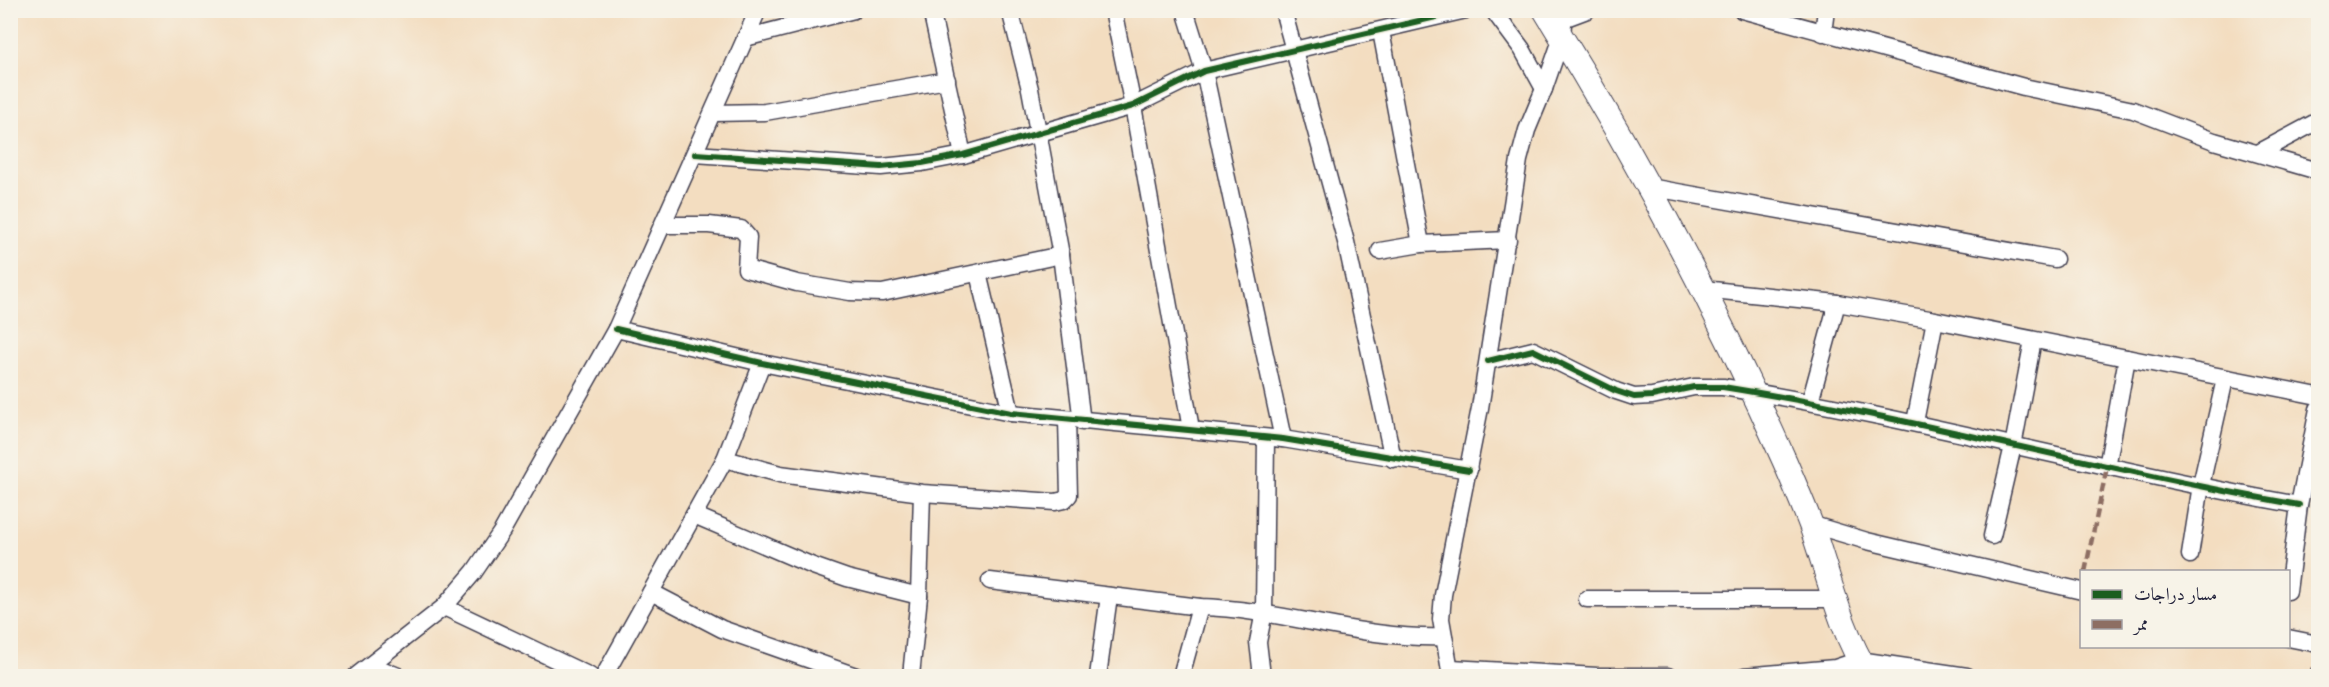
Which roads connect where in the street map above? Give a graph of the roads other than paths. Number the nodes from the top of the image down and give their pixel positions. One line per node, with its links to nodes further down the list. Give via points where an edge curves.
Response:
1 (758, 10): 16 (street)
2 (854, 10): 16 (street)
3 (931, 10): 19 (street)
4 (1010, 10): 24 (street)
5 (1113, 10): 21 (street)
6 (1185, 10): 18 (street)
7 (1283, 10): 17 (street)
8 (1466, 10): 14 (street)
9 (1493, 10): 20 (street, via 1522,49)
10 (1587, 10): 13 (street)
11 (1742, 10): 15 (street)
12 (1826, 10): 15 (street)
13 (1558, 19): 20 (street); 29 (street)
14 (1381, 31): 17 (street); 32 (street)
15 (1822, 33): 25 (street, via 2024,87 2133,110)
16 (745, 38): 22 (street)
17 (1295, 51): 18 (street); 58 (street, via 1348,253)
18 (1204, 71): 21 (street); 55 (street)
19 (947, 80): 22 (street, via 765,112); 27 (street)
20 (1544, 89): 31 (street, via 1519,159)
21 (1134, 106): 24 (street); 53 (street)
22 (713, 113): 26 (street)
23 (2319, 121): 25 (street)
24 (1036, 134): 27 (street); 34 (street)
25 (2258, 153): 28 (street)
26 (694, 154): 27 (street, via 881,167); 30 (street)
27 (963, 155)
28 (2319, 171)
29 (1649, 187): 35 (street); 37 (street)
30 (663, 225): 36 (street, via 741,228 748,237 746,268 850,292 893,292); 40 (street)
31 (1508, 240): 32 (street); 43 (street)
32 (1421, 244): 33 (street)
33 (1380, 251)
34 (1061, 255): 36 (street); 51 (street)
35 (2055, 259)
36 (978, 273): 50 (street)
37 (1703, 289): 38 (street); 46 (street)
38 (1837, 303): 39 (street); 48 (street)
39 (1935, 320): 41 (street); 52 (street)
40 (616, 329): 44 (street); 76 (street, via 502,531)
41 (2033, 340): 42 (street); 56 (street)
42 (2127, 358): 45 (street); 59 (street)
43 (1488, 361): 46 (street, via 1533,350 1634,397 1708,386); 60 (street)
44 (762, 363): 50 (street); 57 (street)
45 (2225, 379): 47 (street); 61 (street)
46 (1752, 391): 48 (street); 65 (street)
47 (2319, 396)
48 (1809, 402): 52 (street)
49 (2319, 409): 63 (street)
50 (1011, 413): 51 (street)
51 (1074, 421): 53 (street); 62 (street, via 1069,495 1064,500 1021,502)
52 (1915, 422): 56 (street)
53 (1191, 429): 54 (street)
54 (1266, 438): 55 (street); 78 (street)
55 (1283, 439): 58 (street)
56 (2013, 446): 59 (street); 66 (street)
57 (725, 459): 62 (street, via 780,474); 64 (street)
58 (1393, 459): 60 (street)
59 (2107, 467): 61 (street)
60 (1469, 470): 79 (street, via 1443,595)
61 (2201, 485): 63 (street); 67 (street)
62 (922, 493): 72 (street)
63 (2299, 505): 69 (street)
64 (694, 515): 71 (street); 72 (street, via 813,566)
65 (1810, 524): 70 (street); 75 (street)
66 (1992, 536)
67 (2190, 555)
68 (990, 581): 73 (street)
69 (2290, 582)
70 (2080, 591)
71 (651, 592): 88 (street); 89 (street, via 722,629)
72 (919, 596): 90 (street)
73 (1109, 596): 77 (street); 91 (street)
74 (1587, 599): 75 (street)
75 (1834, 599): 83 (street)
76 (444, 607): 82 (street); 87 (street)
77 (1200, 607): 78 (street); 92 (street)
78 (1264, 612): 79 (street, via 1404,637); 93 (street, via 1258,642)
79 (1444, 637): 84 (street)
80 (2290, 638): 81 (street)
81 (2319, 644)
82 (372, 665): 85 (street); 86 (street)
83 (1864, 668): 95 (street); 96 (street)
84 (1451, 672): 94 (street)
85 (356, 676)
86 (398, 676)
87 (590, 676)
88 (604, 676)
89 (856, 676)
90 (911, 676)
91 (1098, 676)
92 (1181, 676)
93 (1262, 676)
94 (1668, 676)
95 (1744, 676)
96 (1967, 676)

